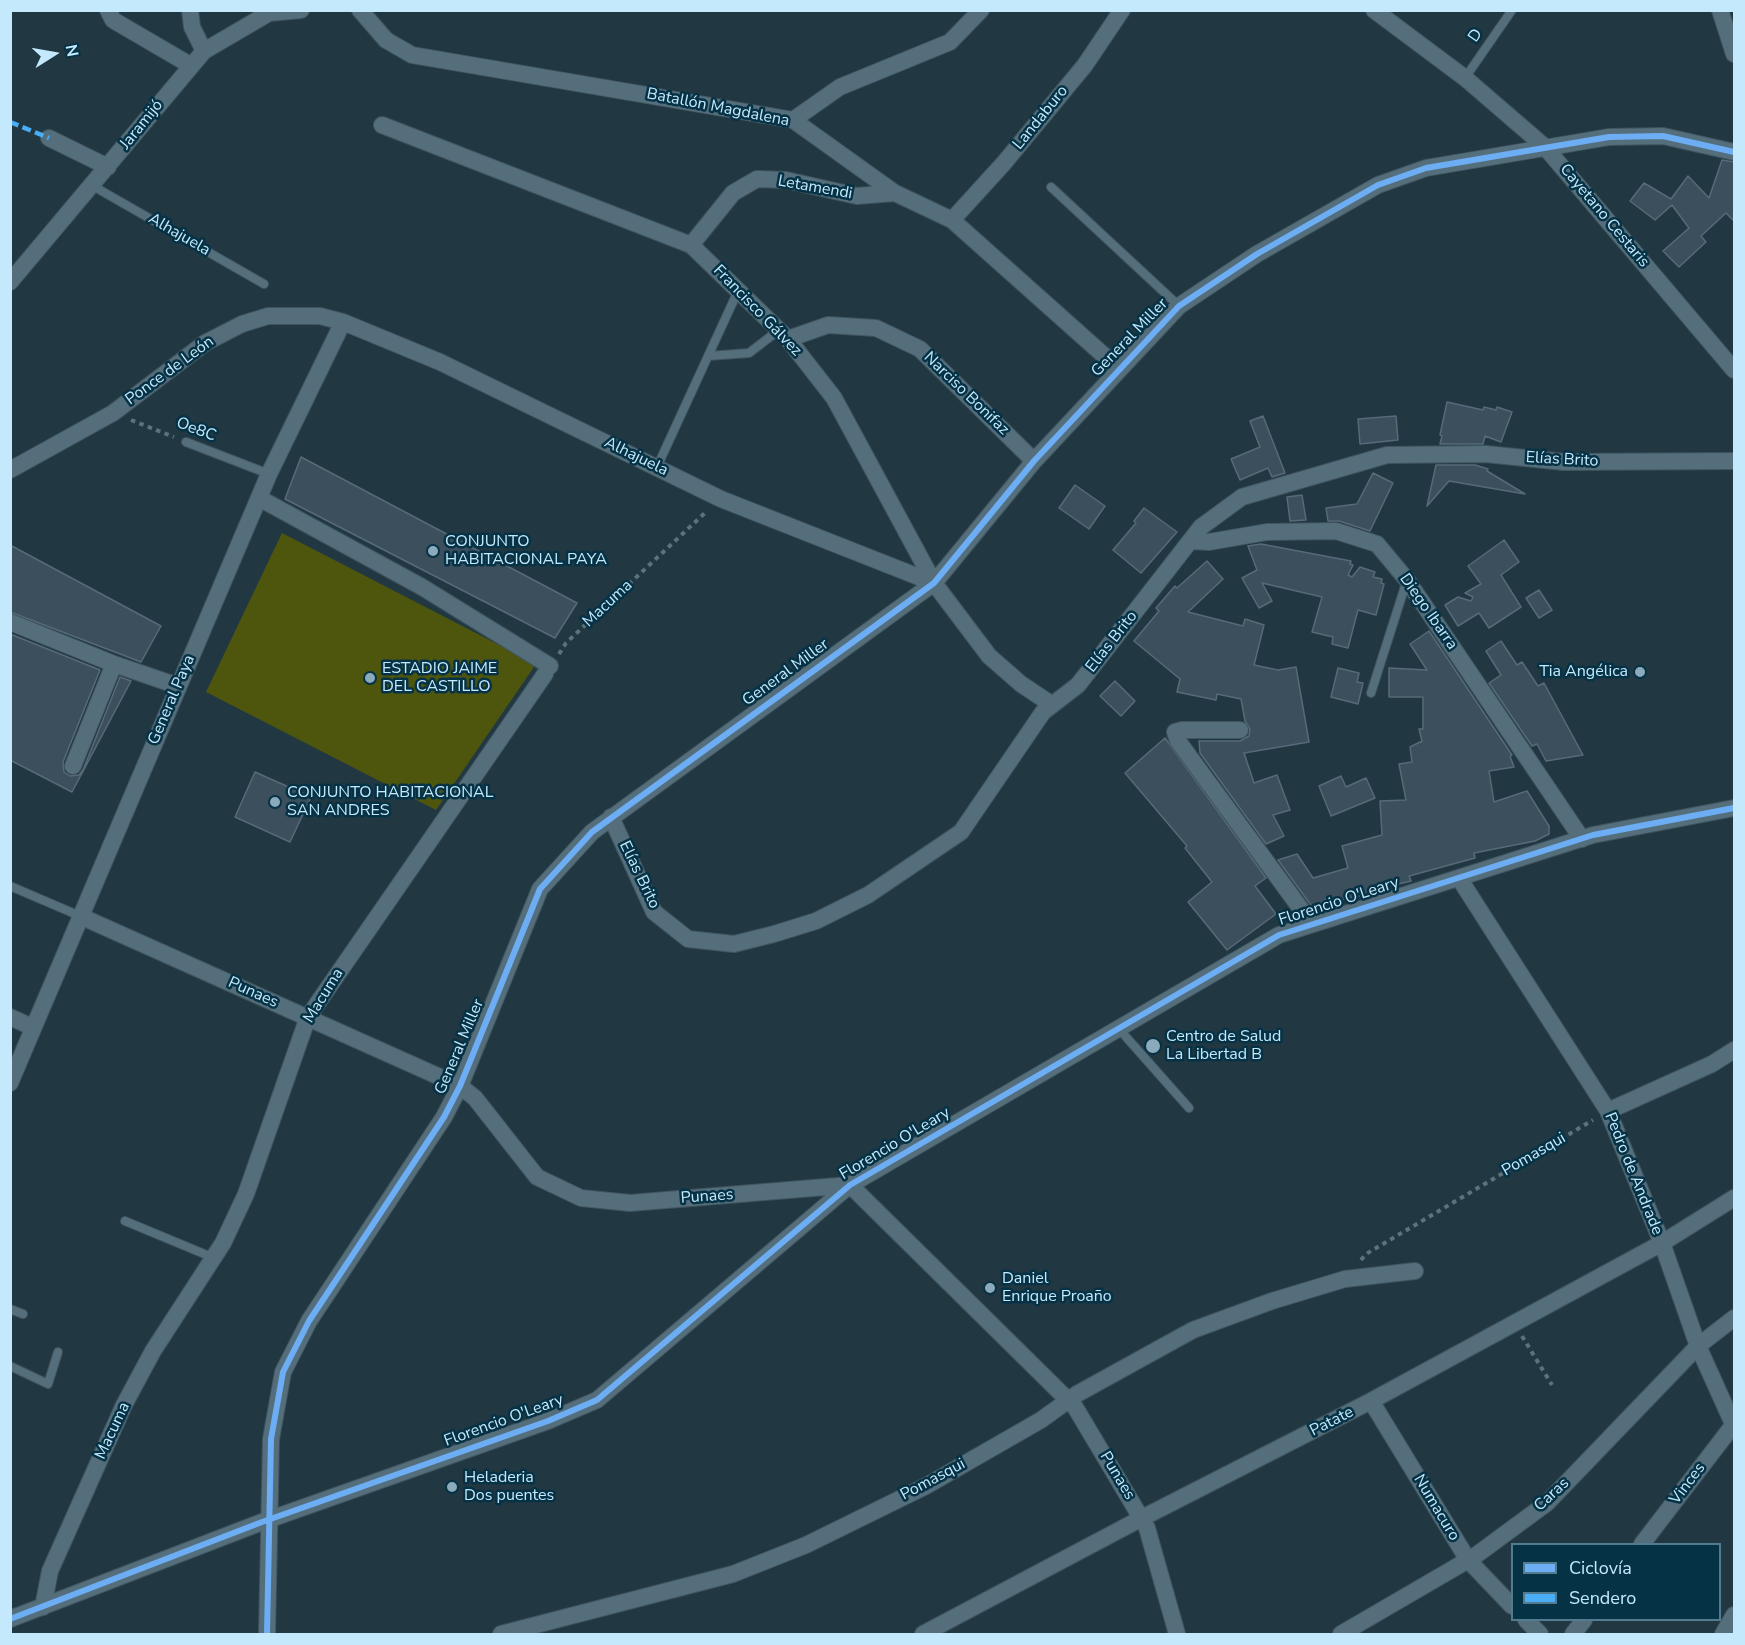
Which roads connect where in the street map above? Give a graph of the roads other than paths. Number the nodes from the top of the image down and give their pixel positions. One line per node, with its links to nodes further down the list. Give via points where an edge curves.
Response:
1 (108, 10): 12 (street, via 114,20)
2 (190, 10): 10 (street, via 192,27)
3 (301, 10): 10 (street, Jaramijó, via 269,13)
4 (360, 10): 14 (street, Batallón Magdalena, via 386,40 412,55)
5 (981, 10): 14 (street, via 950,42 840,87)
6 (1122, 10): 23 (street, Landaburo, via 1085,65)
7 (1512, 10): 13 (lane, D)
8 (1720, 10): 11 (street)
9 (1376, 11): 13 (street, Cayetano Cestaris)
10 (204, 51): 12 (street, Jaramijó)
11 (1734, 54)
12 (190, 65): 19 (street, Jaramijó)
13 (1465, 78): 17 (street, Cayetano Cestaris)
14 (793, 120): 22 (street, Batallón Magdalena)
15 (382, 125): 24 (street, Francisco Gálvez)
16 (49, 138): 19 (street)
17 (1545, 147): 18 (street, General Miller, via 1609,137 1663,135); 28 (street, General Miller, via 1426,168 1378,185 1257,254); 33 (street, Cayetano Cestaris)
18 (1734, 152)
19 (108, 166): 20 (street, Jaramijó)
20 (93, 186): 25 (street, Jaramijó); 26 (lane, Alhajuela)
21 (1051, 187): 28 (lane)
22 (896, 193): 23 (street, Batallón Magdalena); 24 (street, Letamendi, via 857,196 786,180 757,179 733,193)
23 (952, 220): 32 (street, Batallón Magdalena)
24 (691, 245): 27 (street, Francisco Gálvez)
25 (10, 282)
26 (264, 284)
27 (738, 291): 30 (street, Francisco Gálvez); 31 (lane)
28 (1179, 306): 32 (street, General Miller)
29 (343, 322): 37 (street, Alhajuela, via 440,362); 38 (street, Ponce de León, via 295,314 268,316 242,324 205,343 112,413); 39 (street, General Paya)
30 (784, 335): 31 (lane, via 749,353); 35 (street, Narciso Bonifaz, via 828,325 876,328 920,349); 43 (street, Francisco Gálvez, via 834,398)
31 (708, 356): 37 (lane)
32 (1118, 368): 35 (street, General Miller)
33 (1734, 370)
34 (186, 442): 39 (lane, Oe8C)
35 (1034, 461): 43 (street, General Miller)
36 (1734, 461): 41 (street, Elías Brito, via 1564,462 1486,454 1387,455 1242,497 1201,527)
37 (657, 467): 43 (street, Alhajuela, via 721,499)
38 (10, 470)
39 (269, 474): 40 (street, General Paya)
40 (259, 498): 46 (street, General Paya); 59 (street, Macuma, via 422,587 548,670)
41 (1191, 541): 42 (street, Diego Ibarra, via 1209,542 1267,532 1336,531 1377,544); 48 (street, Elías Brito, via 1078,685)
42 (1407, 580): 47 (lane); 53 (street, Diego Ibarra)
43 (934, 583): 48 (street, Francisco Gálvez, via 989,656); 52 (street, General Miller)
44 (10, 622): 45 (street)
45 (114, 663): 46 (street); 50 (street)
46 (178, 686): 56 (street, General Paya)
47 (1371, 693)
48 (1051, 704): 52 (street, Elías Brito, via 961,832 868,895 816,921 774,934 734,944 688,939 654,912)
49 (1240, 730): 57 (street, via 1175,732)
50 (73, 766)
51 (1734, 808): 53 (street, Florencio O'Leary)
52 (611, 817): 64 (street, General Miller, via 540,889)
53 (1582, 839): 54 (street, Florencio O'Leary)
54 (1459, 878): 57 (street, Florencio O'Leary); 66 (street, Pedro de Andrade)
55 (10, 886): 56 (lane)
56 (80, 916): 59 (street, Punaes); 60 (street, General Paya)
57 (1312, 924): 61 (street, Florencio O'Leary, via 1279,935)
58 (10, 1017): 60 (street)
59 (308, 1017): 64 (street, Punaes); 71 (street, Macuma, via 246,1194)
60 (32, 1027): 63 (street, General Paya)
61 (1119, 1029): 65 (lane); 67 (street, Florencio O'Leary)
62 (1734, 1050): 66 (street)
63 (10, 1083)
64 (460, 1086): 67 (street, Punaes, via 475,1098 537,1177 581,1198 630,1203); 83 (street, General Miller, via 444,1117 309,1321 283,1372 271,1439)
65 (1189, 1108)
66 (1608, 1112): 70 (street, Pedro de Andrade)
67 (850, 1185): 79 (street, Punaes); 83 (street, Florencio O'Leary, via 597,1400)
68 (1734, 1198): 70 (street, Patate)
69 (125, 1221): 71 (lane)
70 (1662, 1244): 76 (street, Pedro de Andrade); 80 (street, Patate)
71 (214, 1258): 87 (street, Macuma, via 153,1351 124,1405 50,1571)
72 (1415, 1271): 79 (street, Pomasqui, via 1345,1279 1193,1330)
73 (10, 1309): 74 (lane)
74 (23, 1314)
75 (1734, 1318): 76 (street, Caras)
76 (1698, 1346): 81 (street, Pedro de Andrade); 85 (street, Caras, via 1547,1503)
77 (58, 1352): 78 (lane, via 48,1384)
78 (10, 1366)
79 (1069, 1400): 82 (street, Punaes); 93 (street, Pomasqui, via 926,1486 806,1545 733,1574)
80 (1371, 1401): 82 (street, Patate); 85 (street, Numacuro)
81 (1734, 1425): 84 (street, Vinces)
82 (1142, 1518): 94 (street, Patate); 95 (street, Punaes)
83 (270, 1519): 87 (street, Florencio O'Leary); 92 (street, General Miller)
84 (1644, 1543)
85 (1468, 1560): 86 (street, Numacuro); 96 (street, Caras)
86 (1511, 1605)
87 (43, 1607): 89 (street, Florencio O'Leary)
88 (1734, 1615): 99 (street)
89 (10, 1619)
90 (1527, 1621): 97 (street)
91 (1583, 1621): 98 (street)
92 (267, 1635)
93 (501, 1635)
94 (923, 1635)
95 (1177, 1635)
96 (1341, 1635)
97 (1540, 1635)
98 (1573, 1635)
99 (1724, 1635)

